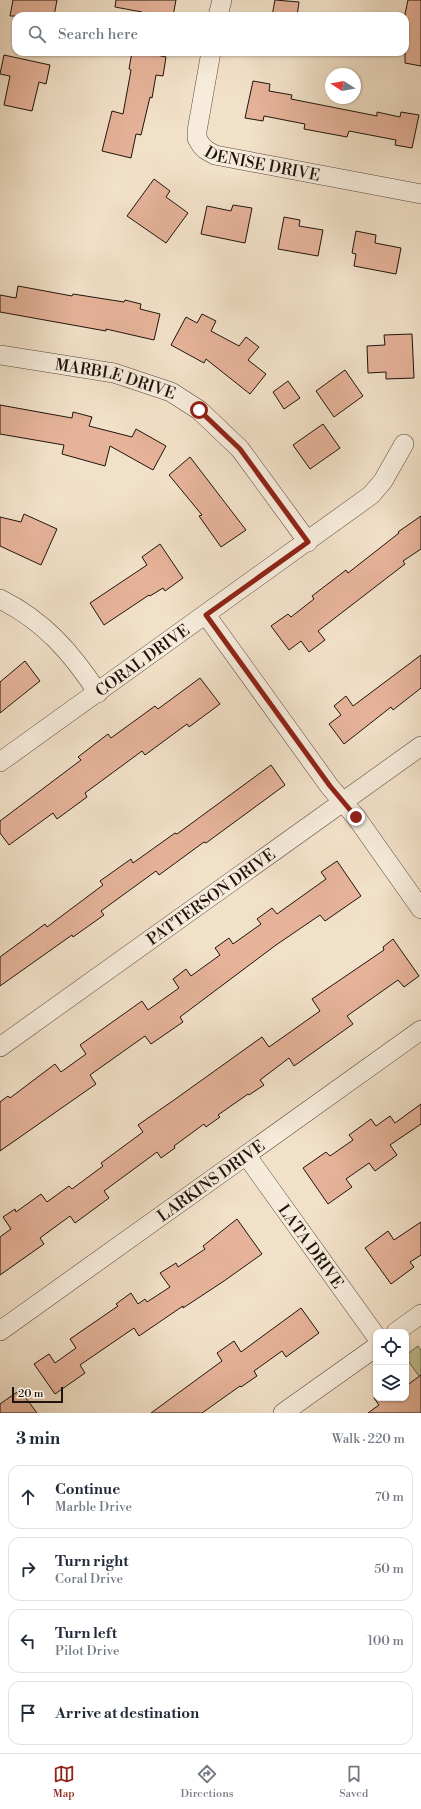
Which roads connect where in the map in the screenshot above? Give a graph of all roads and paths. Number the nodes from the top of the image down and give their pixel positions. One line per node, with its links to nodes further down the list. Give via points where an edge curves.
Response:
1 (222, 0): 2 (street)
2 (219, 12)
3 (211, 56): 4 (street, DENISE DRIVE, via 197,131 198,138 206,150 215,155 273,167)
4 (421, 194)
5 (0, 355): 7 (street, MARBLE DRIVE, via 114,373 171,392 199,410 240,449)
6 (404, 444): 7 (street, CORAL DRIVE, via 383,481 371,495)
7 (308, 542): 9 (street, CORAL DRIVE)
8 (0, 599): 10 (street, via 24,612 61,643)
9 (206, 615): 10 (street, CORAL DRIVE); 13 (street)
10 (98, 693): 12 (street, CORAL DRIVE)
11 (421, 746): 13 (street, PATTERSON DRIVE)
12 (0, 762)
13 (343, 802): 14 (street); 16 (street, PATTERSON DRIVE)
14 (421, 909)
15 (421, 1030): 17 (street, LARKINS DRIVE)
16 (0, 1047)
17 (246, 1156): 20 (street, LARKINS DRIVE); 21 (street, LATA DRIVE)
18 (421, 1314): 19 (street)
19 (400, 1329)
20 (0, 1331)
21 (373, 1332)
22 (373, 1348): 23 (street)
23 (283, 1413)

